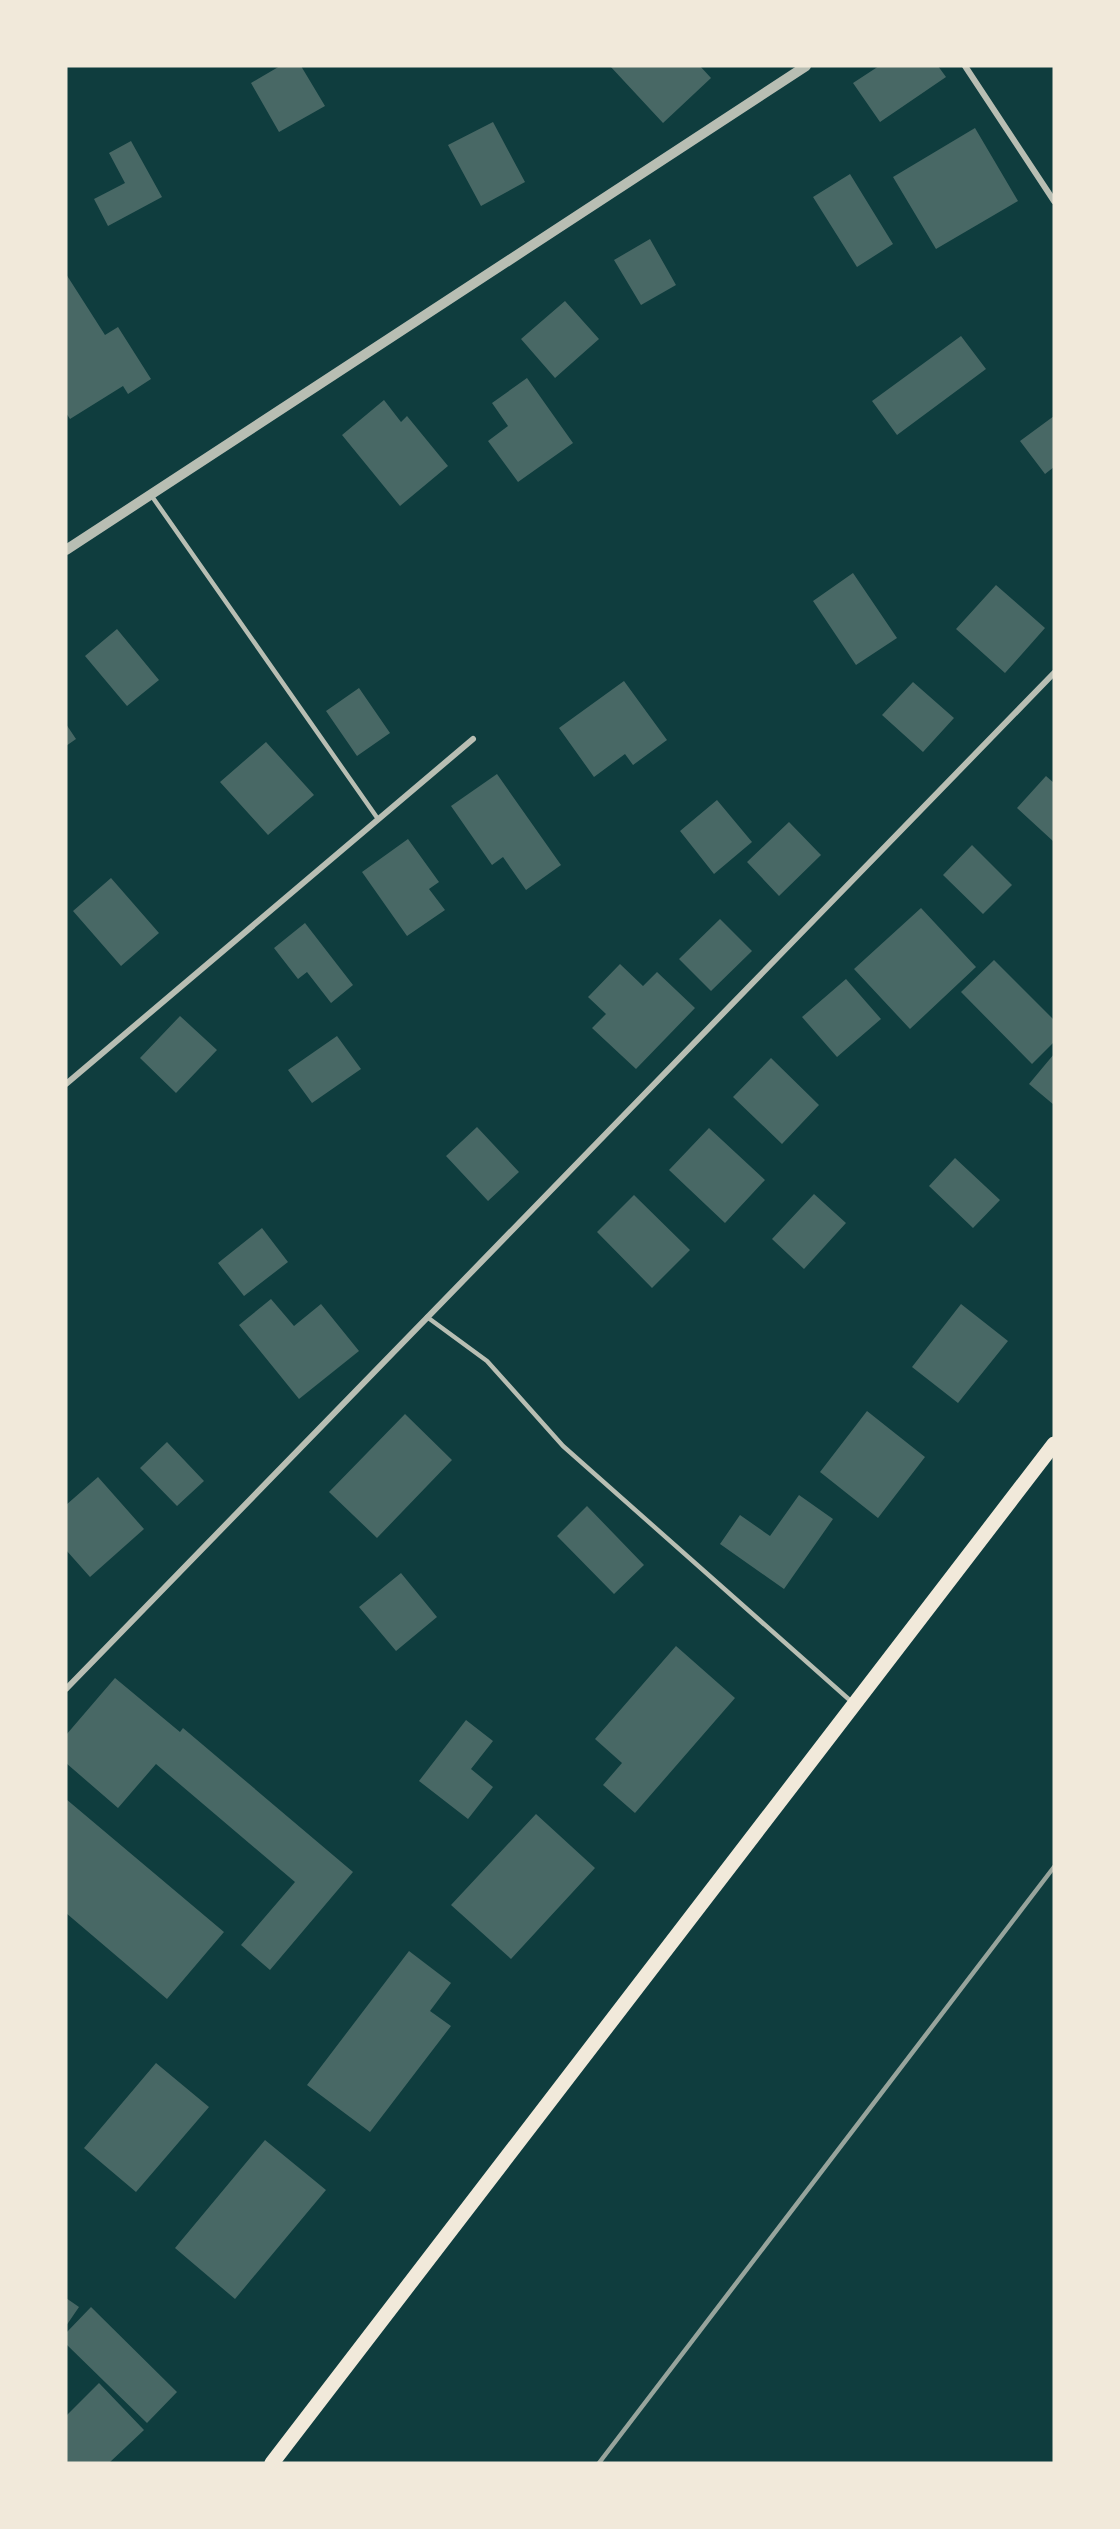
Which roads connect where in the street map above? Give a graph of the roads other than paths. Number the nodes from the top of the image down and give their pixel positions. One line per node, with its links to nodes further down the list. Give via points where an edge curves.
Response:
1 (965, 66): 3 (street)
2 (799, 68): 4 (street)
3 (1054, 201)
4 (151, 495): 5 (street); 8 (lane)
5 (66, 550)
6 (1054, 674): 10 (street)
7 (473, 738): 8 (street)
8 (378, 819): 9 (street)
9 (66, 1083)
10 (428, 1317): 12 (street); 13 (lane, via 487,1361 563,1446)
11 (1054, 1444): 13 (main road)
12 (66, 1689)
13 (854, 1704): 14 (main road)
14 (272, 2463)

